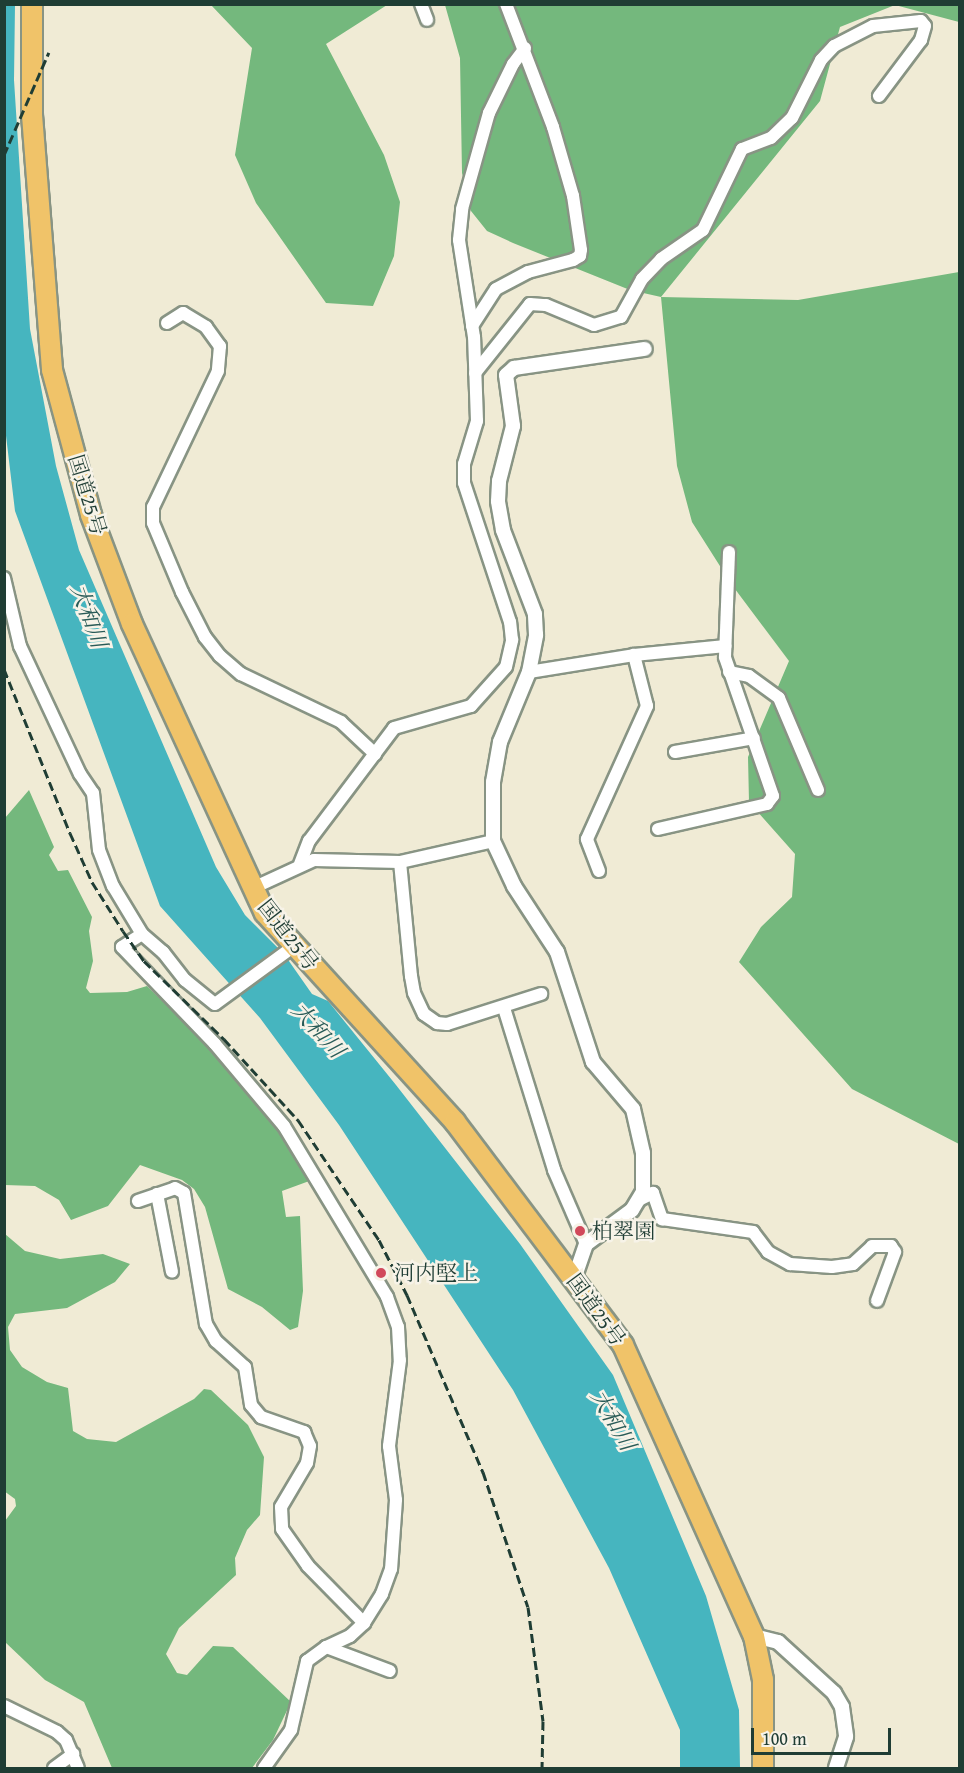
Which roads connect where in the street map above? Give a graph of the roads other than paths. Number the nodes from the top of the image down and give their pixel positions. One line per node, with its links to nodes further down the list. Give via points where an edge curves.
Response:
1 (32, 4): 26 (highway, 国道25号, via 32,115 54,381 91,515 132,624)
2 (421, 4): 4 (street)
3 (506, 4): 5 (street)
4 (427, 20)
5 (525, 48): 8 (street, via 489,113 462,209 459,240); 8 (street, via 573,196 580,256 509,281 488,297)
6 (879, 96): 10 (street, via 921,40 925,26 921,21 873,26 834,46 821,60 792,118 771,138 742,149 703,230 662,259 642,279 621,317 594,325 546,304 530,304)
7 (167, 323): 19 (street, via 183,313 206,327 220,346 218,371 153,507 153,523 182,592 220,657 241,674 342,722)
8 (472, 326): 10 (street)
9 (645, 349): 15 (street, via 514,368 506,375 513,426 498,501 503,530 535,614 536,635)
10 (475, 373): 19 (street, via 477,421 464,464 464,483 510,621 512,640 506,667 471,706 394,728)
11 (729, 552): 13 (street)
12 (4, 578): 27 (street, via 11,593 20,646 80,774 93,793 99,850)
13 (726, 646): 14 (street); 16 (street)
14 (634, 655): 15 (street); 25 (street, via 646,706 587,839)
15 (529, 672): 22 (street, via 500,742 493,782)
16 (729, 672): 17 (street); 20 (street, via 749,676 779,698)
17 (754, 738): 18 (street); 21 (street, via 772,796 766,804)
18 (675, 752)
19 (375, 754): 24 (street, via 309,841)
20 (818, 790)
21 (658, 829)
22 (493, 842): 23 (street); 33 (street, via 514,886 557,952 593,1062 633,1109 644,1153 643,1192)
23 (400, 862): 24 (street, via 314,860); 30 (street, via 412,985 424,1014 437,1023 447,1024)
24 (300, 864): 26 (street)
25 (599, 871)
26 (253, 888): 28 (highway, 国道25号)
27 (142, 934): 28 (street, via 215,1004 223,1002); 38 (street, via 122,947 215,1044 284,1125 387,1297 398,1327 400,1360 389,1446 396,1500 394,1544 382,1593)
28 (287, 952): 36 (highway, 国道25号, via 455,1122)
29 (541, 994): 30 (street)
30 (504, 1008): 34 (street, via 554,1170)
31 (157, 1194): 32 (street); 35 (street); 38 (street, via 175,1188 184,1192 206,1324 216,1341 245,1367 251,1405 261,1417 304,1432 310,1446 307,1462 281,1507 282,1529 308,1566)
32 (138, 1201)
33 (637, 1201): 34 (street, via 613,1228); 37 (street, via 653,1193 662,1219 753,1232 768,1252 790,1263 832,1268 854,1264 872,1246 891,1246 896,1252)
34 (586, 1244): 36 (street)
35 (172, 1272)
36 (574, 1279): 39 (highway, 国道25号, via 623,1346)
37 (877, 1301)
38 (364, 1623): 40 (street, via 350,1636)
39 (754, 1636): 47 (highway, 国道25号, via 763,1680); 48 (street, via 778,1642 834,1693 842,1707 846,1737)
40 (326, 1647): 41 (street); 46 (street, via 308,1661 291,1730)
41 (390, 1671)
42 (4, 1706): 43 (street, via 57,1732)
43 (73, 1755): 44 (street); 45 (street)
44 (54, 1768)
45 (78, 1768)
46 (264, 1768)
47 (763, 1768)
48 (836, 1768)

